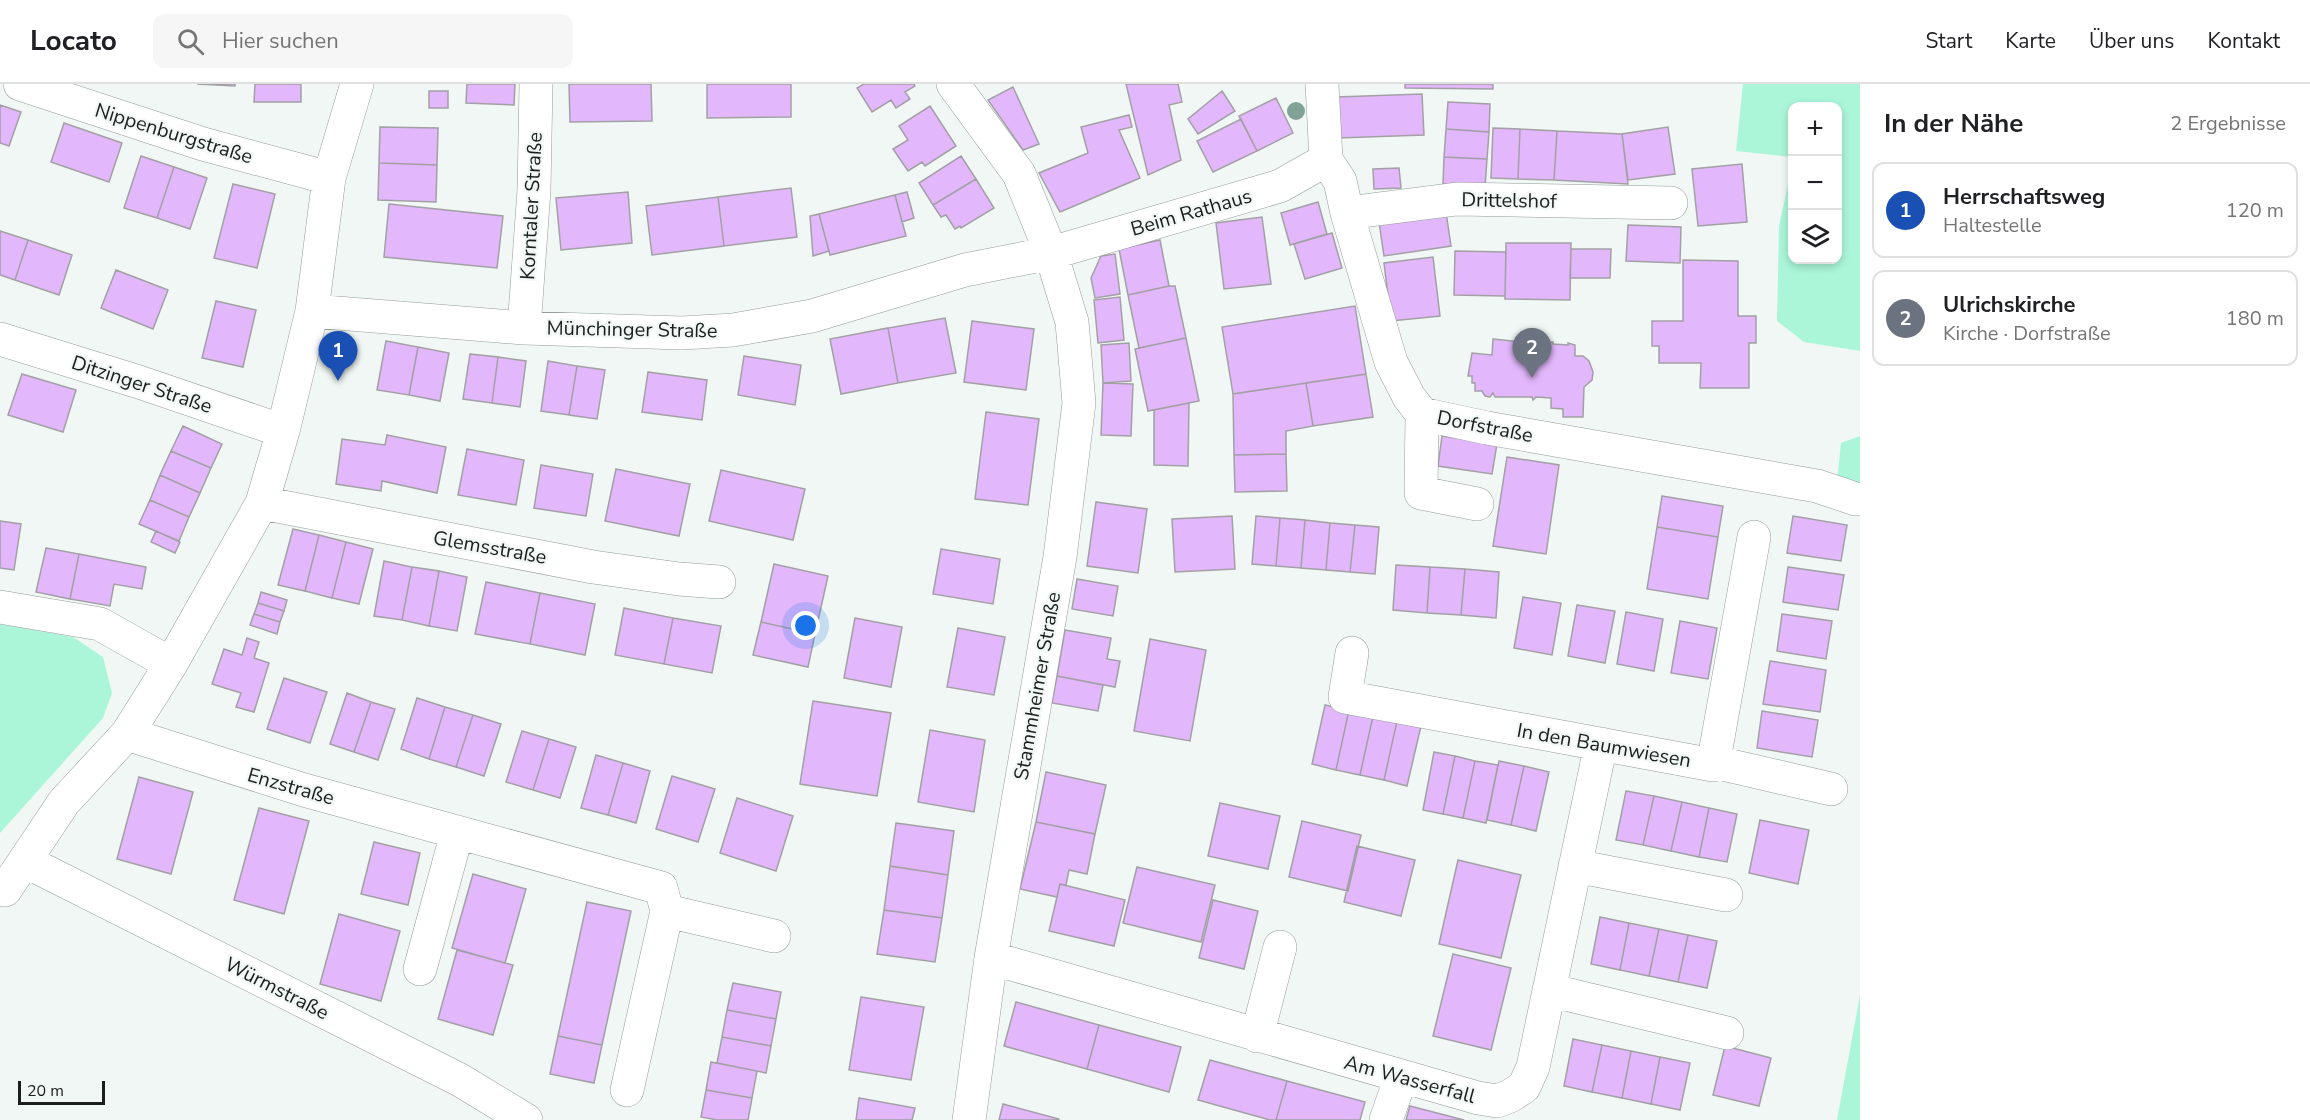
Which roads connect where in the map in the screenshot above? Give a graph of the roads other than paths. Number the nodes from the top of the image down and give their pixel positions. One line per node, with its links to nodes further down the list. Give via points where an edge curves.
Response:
1 (20, 84): 7 (street, Nippenburgstraße, via 203,144)
2 (357, 84): 7 (street)
3 (536, 84): 12 (street, Korntaler Straße, via 534,190)
4 (953, 84): 10 (street, Stammheimer Straße, via 1019,174)
5 (1322, 84): 6 (street, Dorfstraße)
6 (1326, 160): 9 (street, Dorfstraße, via 1340,181); 10 (street, Beim Rathaus, via 1280,186)
7 (329, 178): 11 (street)
8 (1671, 203): 9 (street, Drittelshof, via 1457,199)
9 (1347, 213): 14 (street, Dorfstraße, via 1391,362)
10 (1051, 253): 12 (street, Münchinger Straße, via 965,270 812,316 733,330 682,333); 36 (street, Stammheimer Straße, via 1072,322 1079,403 1060,557)
11 (312, 311): 12 (street, Münchinger Straße); 15 (street)
12 (524, 328)
13 (0, 339): 15 (street, Ditzinger Straße)
14 (1422, 414): 16 (street, Dorfstraße, via 1808,484); 18 (street, via 1421,493)
15 (283, 431): 17 (street)
16 (1856, 499)
17 (262, 503): 20 (street, Glemsstraße, via 593,567); 23 (street)
18 (1477, 504)
19 (1754, 537): 26 (street, In den Baumwiesen)
20 (719, 582)
21 (0, 607): 23 (street, via 100,624)
22 (1352, 653): 25 (street, In den Baumwiesen, via 1345,697)
23 (171, 664): 24 (street)
24 (127, 734): 28 (street, Enzstraße); 29 (street, via 64,802)
25 (1601, 744): 26 (street, In den Baumwiesen, via 1713,765); 30 (street, Am Wasserfall)
26 (1714, 762): 27 (street)
27 (1831, 789)
28 (457, 833): 33 (street, Enzstraße, via 661,888); 37 (street)
29 (24, 861): 31 (street); 43 (street, Würmstraße, via 460,1080)
30 (1575, 866): 32 (street); 38 (street, Am Wasserfall)
31 (5, 890)
32 (1726, 895)
33 (667, 911): 34 (street); 42 (street)
34 (774, 936)
35 (1280, 947): 40 (street)
36 (991, 958): 40 (street, Am Wasserfall); 44 (street, Stammheimer Straße)
37 (420, 969)
38 (1549, 990): 39 (street); 41 (street, Am Wasserfall, via 1533,1067 1524,1087 1510,1096 1497,1101 1478,1098)
39 (1727, 1033)
40 (1257, 1036): 41 (street, Am Wasserfall)
41 (1401, 1077): 45 (street)
42 (627, 1090)
43 (526, 1120)
44 (969, 1120)
45 (1386, 1120)

